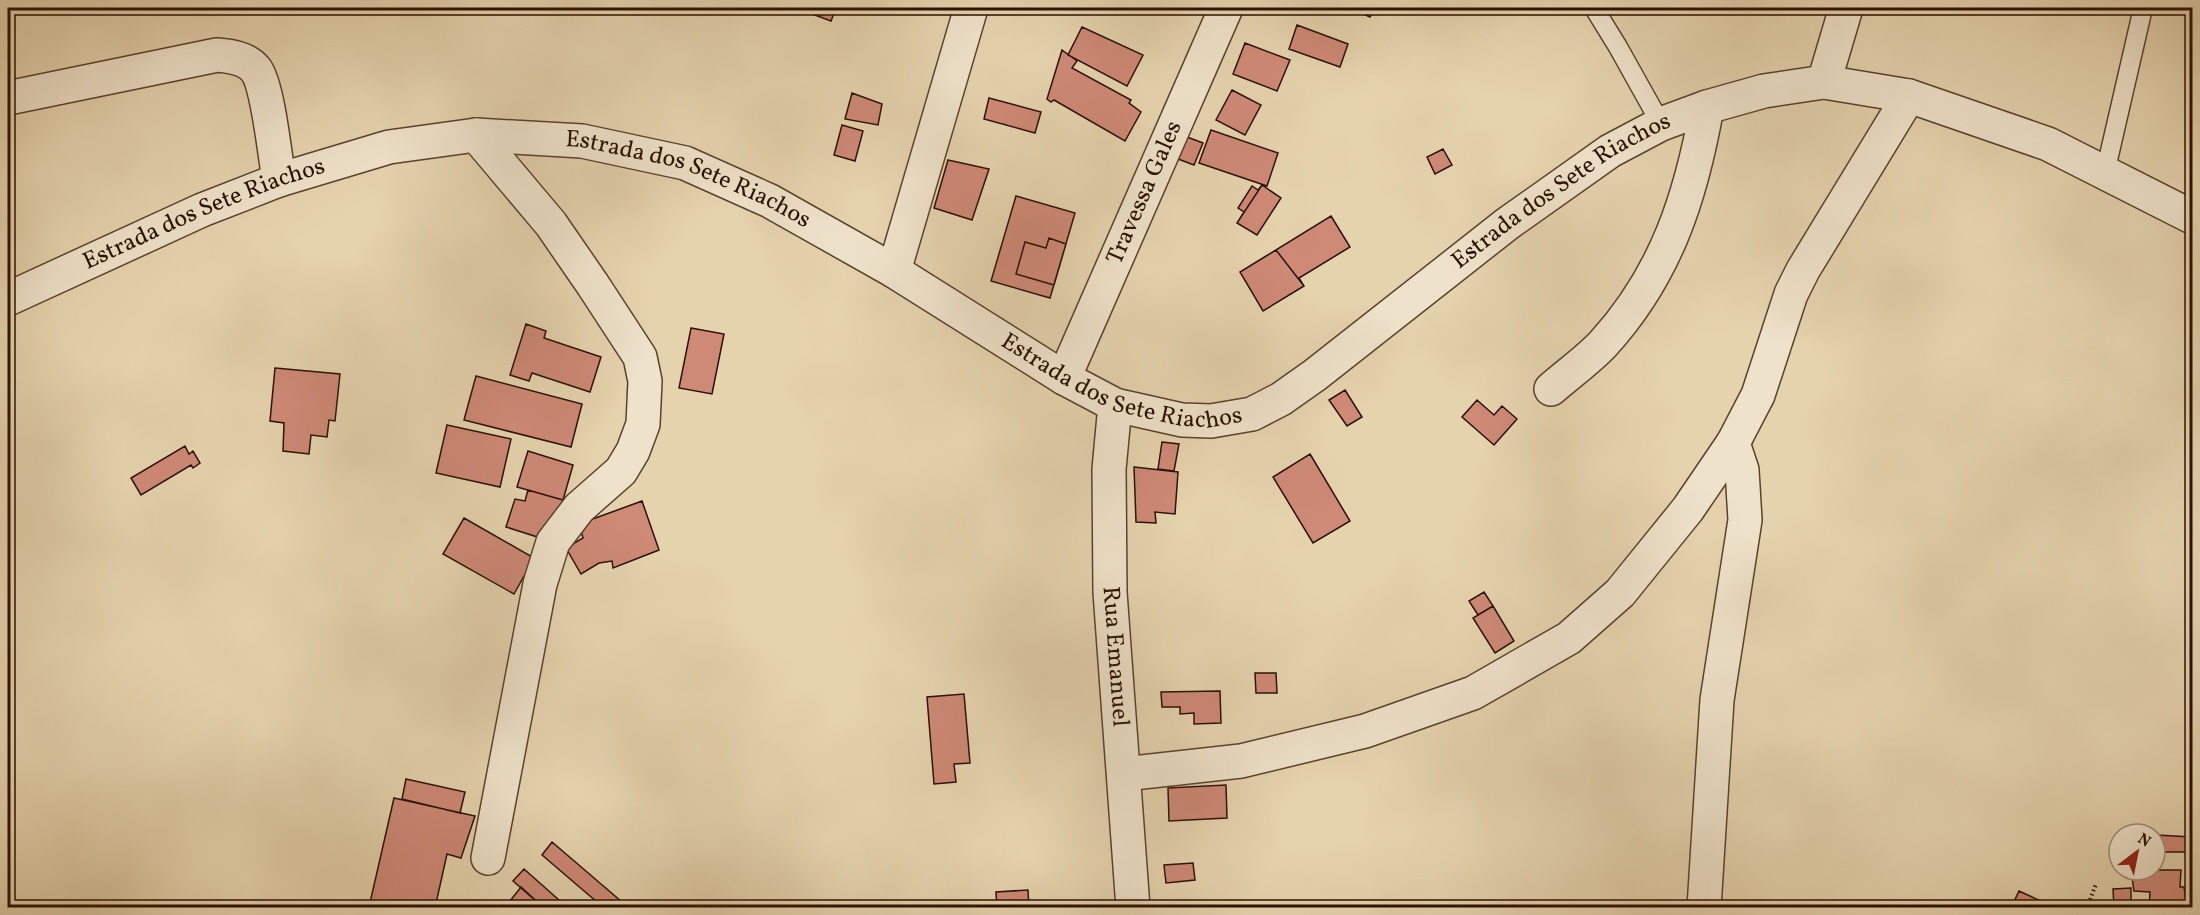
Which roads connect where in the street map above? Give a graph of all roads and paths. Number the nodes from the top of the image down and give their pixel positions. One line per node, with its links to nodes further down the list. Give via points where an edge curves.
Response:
1 (971, 8): 15 (street)
2 (1226, 8): 17 (street, Travessa Gales)
3 (1594, 8): 10 (lane)
4 (1846, 8): 6 (street)
5 (2143, 8): 12 (lane)
6 (1824, 82): 7 (street, Estrada dos Sete Riachos); 9 (street, Estrada dos Sete Riachos)
7 (1909, 96): 12 (street, Estrada dos Sete Riachos, via 2048,144); 20 (street, via 1803,270 1791,294 1758,395)
8 (8, 98): 13 (street, via 217,56 235,56 255,69 259,78)
9 (1707, 107): 10 (street, Estrada dos Sete Riachos); 18 (street, via 1698,159 1662,261 1637,302 1602,345)
10 (1661, 124): 19 (street, Estrada dos Sete Riachos, via 1610,151 1559,186 1315,375 1252,414 1211,421 1182,420)
11 (476, 135): 13 (street, Estrada dos Sete Riachos, via 389,147); 15 (street, Estrada dos Sete Riachos, via 582,141 685,163 770,201); 22 (street, via 550,224 593,285 640,357 645,381 643,423 633,451 621,471 579,508 553,542 540,584)
12 (2105, 173): 14 (street, Estrada dos Sete Riachos)
13 (279, 180): 16 (street, Estrada dos Sete Riachos, via 202,210)
14 (2193, 217)
15 (894, 271): 17 (street, Estrada dos Sete Riachos)
16 (8, 299)
17 (1064, 378): 19 (street, Estrada dos Sete Riachos)
18 (1551, 389)
19 (1115, 405): 21 (street, Rua Emanuel, via 1108,525)
20 (1733, 442): 21 (street, via 1688,508 1620,593 1569,638 1473,693 1365,730 1241,761); 25 (street, via 1742,470 1745,520 1717,700)
21 (1124, 774): 24 (street, Rua Emanuel)
22 (488, 858)
23 (2096, 884): 26 (path)
24 (1133, 908)
25 (1704, 908)
26 (2086, 908)

